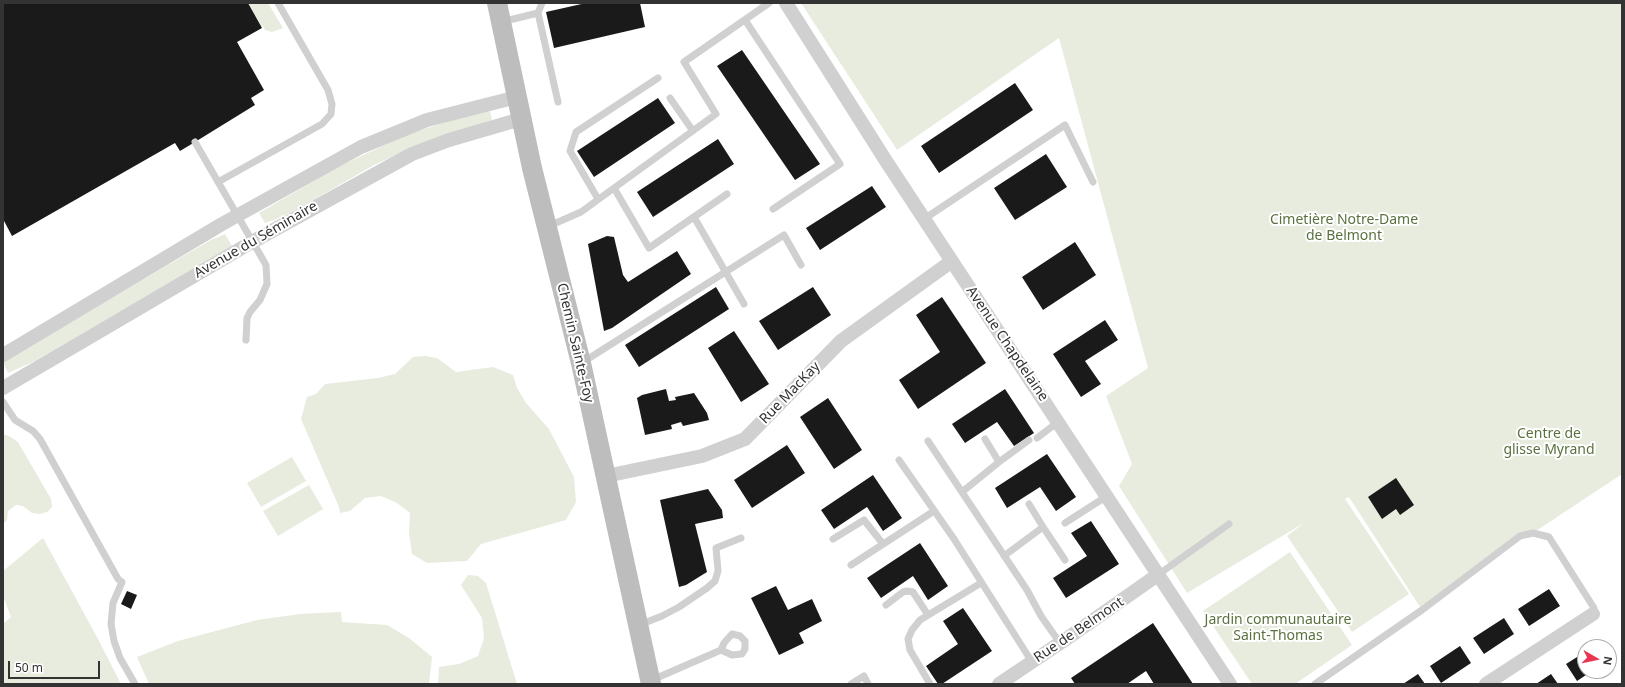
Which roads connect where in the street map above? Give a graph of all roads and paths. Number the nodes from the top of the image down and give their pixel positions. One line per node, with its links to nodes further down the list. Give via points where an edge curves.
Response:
1 (278, 3): 16 (lane, via 328,90 332,104 331,114 322,124)
2 (497, 3): 8 (main road, Chemin Sainte-Foy)
3 (542, 3): 6 (lane)
4 (769, 3): 7 (lane)
5 (786, 3): 24 (street, Avenue Chapdelaine)
6 (538, 13): 8 (lane); 12 (lane)
7 (745, 20): 14 (lane, via 684,62 716,114); 21 (lane, via 840,164)
8 (501, 22): 10 (main road, Chemin Sainte-Foy)
9 (658, 78): 20 (lane, via 576,132 570,151)
10 (518, 97): 13 (main road, Chemin Sainte-Foy); 22 (street, via 427,120 360,147)
11 (670, 98): 14 (lane)
12 (558, 102)
13 (521, 119): 25 (main road, Chemin Sainte-Foy); 26 (street, Avenue du Séminaire, via 449,140 412,154)
14 (693, 131): 18 (lane)
15 (195, 142): 16 (lane)
16 (218, 182): 22 (lane)
17 (1093, 182): 24 (lane, via 1065,125)
18 (614, 188): 20 (lane); 23 (lane, via 649,248)
19 (728, 194): 23 (lane)
20 (598, 200): 25 (lane, via 581,212)
21 (773, 208)
22 (237, 216): 26 (lane); 32 (street)
23 (694, 217): 29 (lane)
24 (924, 219): 27 (street, Avenue Chapdelaine)
25 (547, 227): 33 (main road, Chemin Sainte-Foy)
26 (252, 242): 31 (lane, via 266,265 267,284 260,300 247,318); 34 (street, Avenue du Séminaire)
27 (952, 261): 36 (street, Avenue Chapdelaine); 41 (street, Rue MacKay, via 841,341 745,439 702,456)
28 (801, 265): 29 (lane, via 784,235)
29 (725, 271): 30 (lane); 33 (lane)
30 (744, 304)
31 (246, 340)
32 (3, 355)
33 (581, 363): 41 (main road, Chemin Sainte-Foy)
34 (3, 386)
35 (3, 402): 65 (lane, via 15,420 33,431 40,439 122,582 113,603 111,624 120,658)
36 (1058, 422): 40 (lane); 43 (street, Avenue Chapdelaine)
37 (985, 439): 40 (lane)
38 (928, 441): 42 (lane)
39 (899, 460): 45 (lane)
40 (999, 462): 42 (lane)
41 (606, 476): 60 (main road, Chemin Sainte-Foy)
42 (962, 492): 52 (lane)
43 (1107, 496): 46 (lane); 55 (street, Avenue Chapdelaine)
44 (1029, 504): 48 (lane)
45 (934, 511): 51 (lane); 56 (lane)
46 (1066, 523)
47 (1229, 524): 55 (lane)
48 (1043, 526): 52 (lane); 53 (lane)
49 (741, 538): 60 (lane, via 716,548 718,571 715,581 707,588 679,607)
50 (833, 539): 51 (lane, via 864,520)
51 (883, 544): 54 (lane)
52 (1004, 556): 61 (lane)
53 (1065, 560)
54 (851, 565)
55 (1159, 574): 61 (street, Rue de Belmont); 70 (street, Avenue Chapdelaine)
56 (981, 583): 59 (lane); 63 (lane)
57 (886, 605): 59 (lane, via 903,592 914,592)
58 (1593, 614): 71 (lane, via 1594,608 1549,538 1533,533 1520,536 1422,610); 72 (street)
59 (928, 615): 68 (lane, via 920,620 908,639 910,650)
60 (639, 625): 64 (main road, Chemin Sainte-Foy)
61 (1060, 643): 63 (street, Rue de Belmont)
62 (721, 650): 64 (lane)
63 (1032, 662): 69 (street, Rue de Belmont)
64 (650, 683)
65 (134, 684)
66 (851, 684): 67 (lane, via 864,676)
67 (868, 684)
68 (930, 684)
69 (999, 684)
70 (1230, 684)
71 (1315, 684)
72 (1486, 684)

